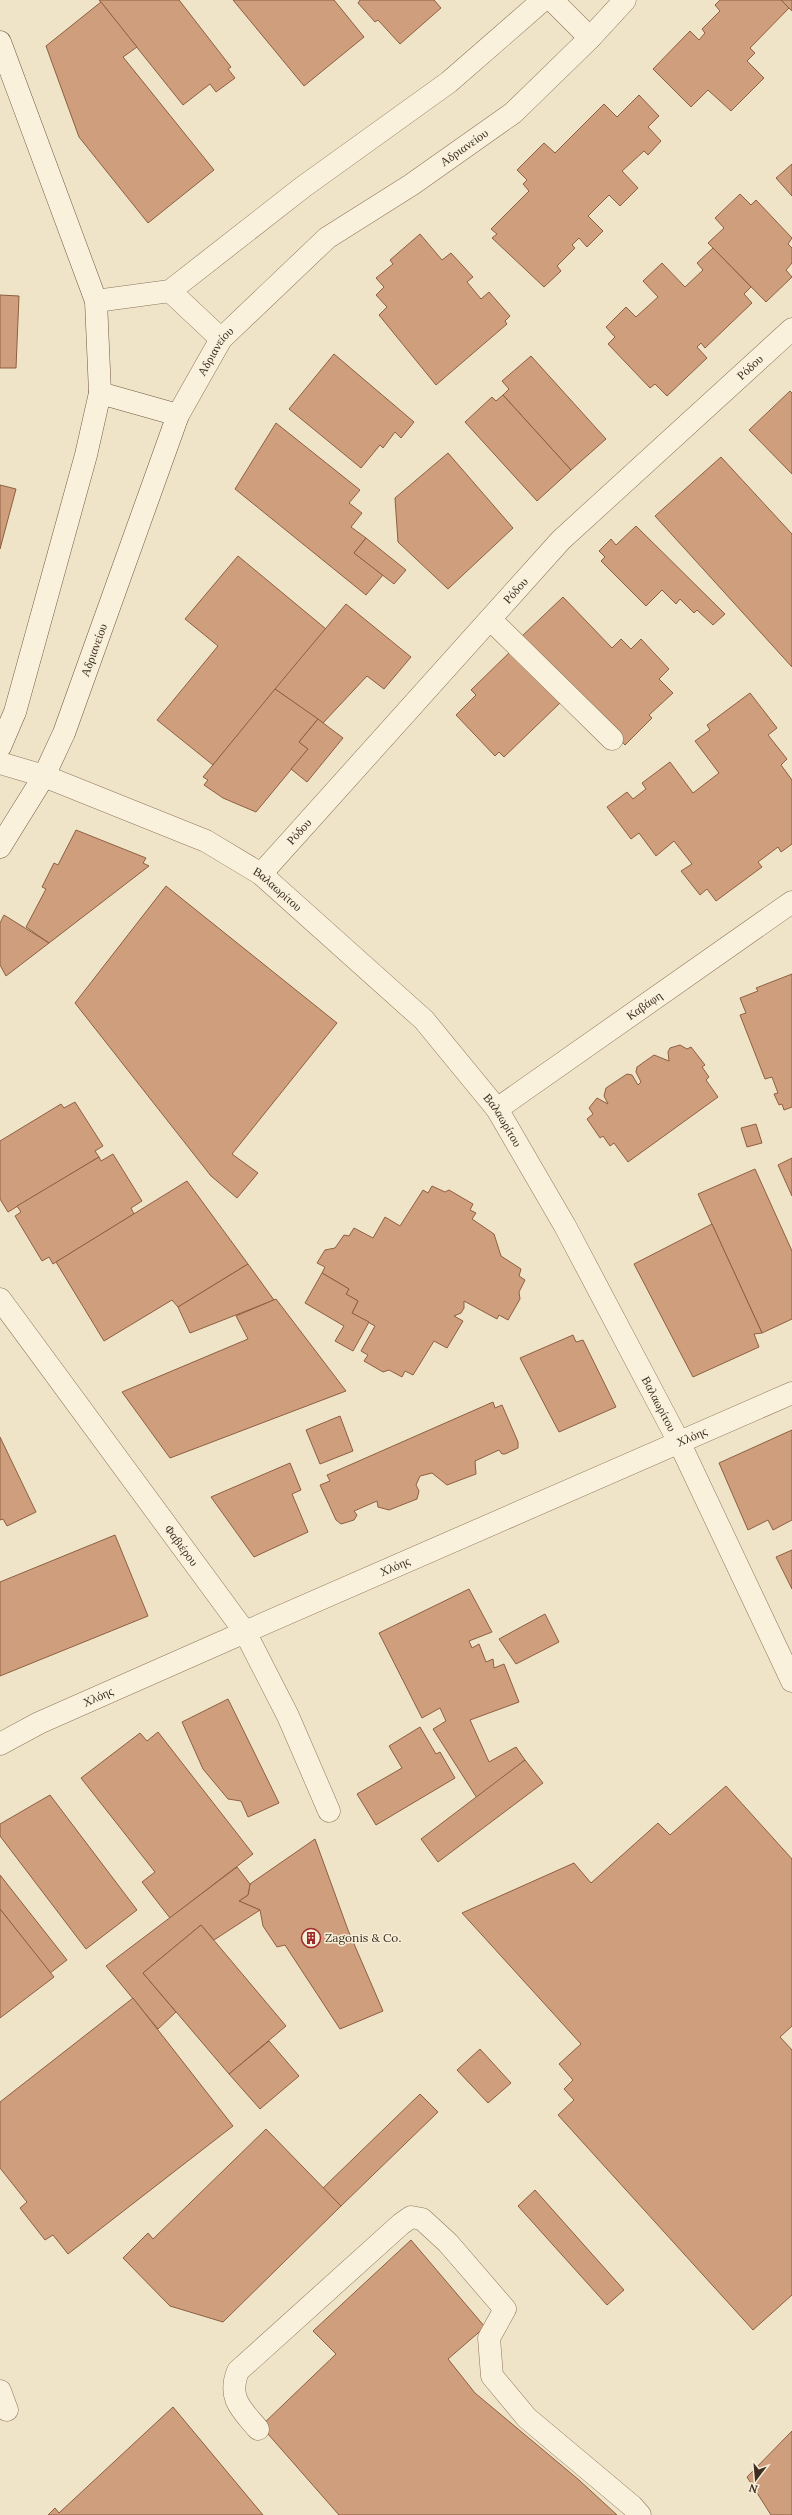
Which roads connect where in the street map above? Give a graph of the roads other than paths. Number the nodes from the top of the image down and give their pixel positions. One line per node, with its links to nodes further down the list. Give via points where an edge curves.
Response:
1 (543, 0): 6 (street, via 449,82 303,187)
2 (552, 0): 4 (street)
3 (625, 0): 4 (street, Αδριανείου)
4 (590, 38): 9 (street, Αδριανείου, via 513,113 411,185 327,238)
5 (0, 42): 7 (street)
6 (170, 291): 7 (street); 9 (street)
7 (96, 301): 10 (street)
8 (792, 329): 12 (street, Ρόδου, via 561,540)
9 (221, 339): 11 (street, Αδριανείου)
10 (100, 393): 11 (street); 14 (street, via 84,463 15,712)
11 (178, 415): 16 (street, Αδριανείου, via 64,733)
12 (490, 619): 13 (street); 18 (street, Ρόδου)
13 (612, 739)
14 (0, 747)
15 (0, 763): 16 (street, Βαλαωρίτου)
16 (44, 776): 17 (street, Αδριανείου); 18 (street, Βαλαωρίτου, via 206,841)
17 (0, 847)
18 (261, 874): 20 (street, Βαλαωρίτου, via 424,1020)
19 (792, 902): 20 (street, Καβάφη)
20 (497, 1109): 23 (street, Βαλαωρίτου, via 565,1226)
21 (0, 1299): 24 (street, Φαβιέρου)
22 (792, 1393): 23 (street, Χλόης)
23 (680, 1444): 24 (street, Χλόης); 25 (street, Βαλαωρίτου)
24 (245, 1632): 26 (street, Χλόης, via 39,1723); 27 (street, Φαβιέρου, via 288,1716)
25 (792, 1681)
26 (0, 1744)
27 (329, 1811)
28 (258, 2429): 29 (street, via 238,2406 232,2389 238,2371 401,2224 411,2217 422,2219 448,2243 505,2309 489,2338 492,2376 527,2418)
29 (640, 2515)

